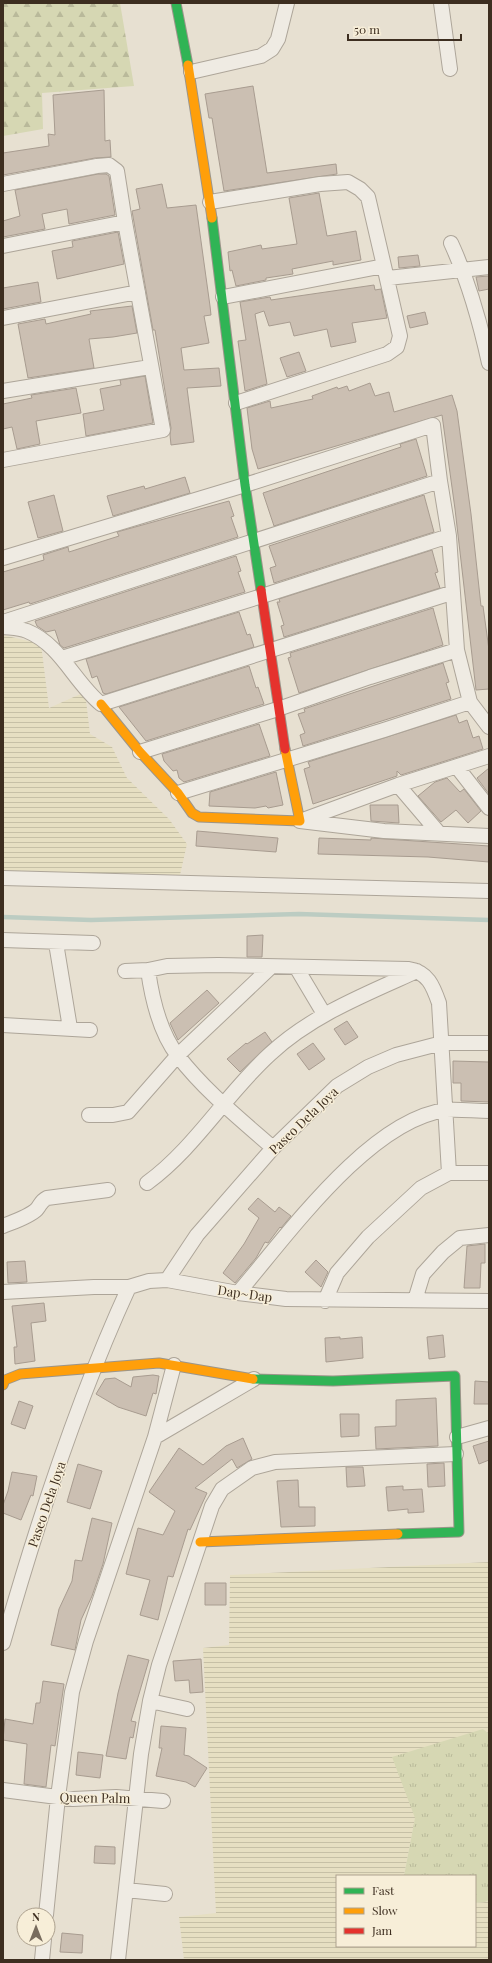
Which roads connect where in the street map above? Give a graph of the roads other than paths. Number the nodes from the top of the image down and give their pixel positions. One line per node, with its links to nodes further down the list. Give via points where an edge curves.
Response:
1 (176, 3): 5 (street)
2 (287, 3): 5 (street, via 278,39 272,49 261,56)
3 (441, 3): 4 (street)
4 (450, 69)
5 (191, 72): 7 (street)
6 (3, 184): 8 (street, via 109,165 118,171)
7 (210, 202): 13 (street, via 320,184 348,182 368,197); 15 (street)
8 (125, 222): 10 (street); 14 (street)
9 (451, 243): 12 (street)
10 (3, 246)
11 (489, 267): 12 (street)
12 (463, 269): 13 (street); 17 (street)
13 (386, 272): 15 (street); 21 (street, via 400,336 397,347 386,354)
14 (138, 292): 16 (street); 19 (street)
15 (223, 297): 21 (street)
16 (3, 318)
17 (484, 320): 18 (street)
18 (489, 363)
19 (150, 367): 20 (street); 22 (street, via 163,430)
20 (3, 391)
21 (236, 403): 24 (street)
22 (3, 460)
23 (440, 481): 24 (street, via 433,424); 25 (street); 26 (street)
24 (245, 485): 26 (street); 27 (street)
25 (448, 536): 28 (street); 29 (street)
26 (254, 540): 29 (street); 30 (street)
27 (3, 558)
28 (451, 593): 32 (street); 33 (street)
29 (262, 596): 32 (street); 34 (street)
30 (3, 622)
31 (3, 627): 34 (street, via 26,630 43,639)
32 (270, 650): 36 (street); 37 (street)
33 (457, 650): 35 (street); 37 (street)
34 (62, 658): 36 (street, via 88,693)
35 (470, 702): 38 (street); 41 (street)
36 (101, 704): 39 (street)
37 (278, 709): 39 (street); 41 (street)
38 (489, 727)
39 (140, 752): 44 (street)
40 (489, 756): 42 (street)
41 (286, 760): 44 (street); 46 (street)
42 (457, 767): 43 (street); 45 (street)
43 (398, 785): 46 (street); 47 (street)
44 (178, 793): 46 (street, via 192,813 199,817)
45 (489, 808)
46 (300, 821): 47 (street, via 384,831)
47 (438, 832): 48 (street)
48 (489, 836)
49 (3, 878): 50 (street)
50 (489, 891)
51 (3, 940): 52 (street)
52 (56, 943): 53 (street); 61 (street)
53 (93, 943)
54 (271, 967): 55 (street); 56 (street, via 167,966); 65 (street)
55 (296, 967): 58 (street); 59 (street)
56 (148, 970): 57 (street); 65 (street, via 152,996 161,1024)
57 (125, 971)
58 (418, 971): 59 (street); 63 (street, via 432,983 440,1003)
59 (324, 1014): 66 (street, via 271,1053)
60 (3, 1025): 61 (street)
61 (70, 1028): 62 (street)
62 (90, 1030)
63 (442, 1043): 64 (street, Paseo Dela Joya); 67 (street); 70 (street, Paseo Dela Joya, via 396,1055 337,1086)
64 (489, 1044)
65 (178, 1055): 66 (street); 69 (street, via 128,1112)
66 (223, 1104): 70 (street); 73 (street, via 167,1168)
67 (446, 1110): 68 (street); 71 (street); 80 (street, via 410,1122 382,1138 358,1158 323,1194)
68 (489, 1111)
69 (89, 1115)
70 (273, 1148): 77 (street, Paseo Dela Joya, via 197,1235)
71 (448, 1173): 72 (street); 82 (street, via 421,1188 368,1237 337,1273)
72 (489, 1173)
73 (147, 1183)
74 (108, 1190): 75 (street, via 48,1198 41,1201 37,1209)
75 (3, 1226)
76 (489, 1235): 81 (street, via 460,1238 443,1252 423,1274)
77 (167, 1280): 78 (street, Dap~Dap, via 149,1281); 80 (street, Dap~Dap)
78 (129, 1287): 79 (street, Dap~Dap); 85 (street, Paseo Dela Joya)
79 (3, 1292)
80 (238, 1293): 82 (street, Dap~Dap)
81 (415, 1300): 82 (street, Dap~Dap); 83 (street, Dap~Dap)
82 (325, 1301)
83 (489, 1301)
84 (174, 1365): 85 (street, via 159,1363); 86 (street); 89 (street)
85 (94, 1367): 87 (street, via 20,1374); 93 (street, Paseo Dela Joya, via 20,1581)
86 (254, 1379): 89 (street); 90 (street, via 333,1381 455,1376)
87 (4, 1382)
88 (489, 1428): 90 (street)
89 (155, 1437): 97 (street, via 86,1641 72,1692)
90 (457, 1437): 91 (street)
91 (456, 1454): 92 (street, via 275,1462 252,1468 222,1490 212,1506); 92 (street, via 459,1532)
92 (200, 1542): 94 (street, via 159,1665)
93 (3, 1643)
94 (150, 1701): 95 (street); 98 (street)
95 (187, 1709)
96 (3, 1790): 97 (street, Queen Palm)
97 (58, 1797): 98 (street, Queen Palm); 102 (street)
98 (136, 1798): 99 (street, Queen Palm); 100 (street)
99 (163, 1801)
100 (126, 1890): 101 (street); 105 (street)
101 (165, 1894)
102 (47, 1907)
103 (43, 1947): 104 (street)
104 (42, 1960)
105 (118, 1960)

